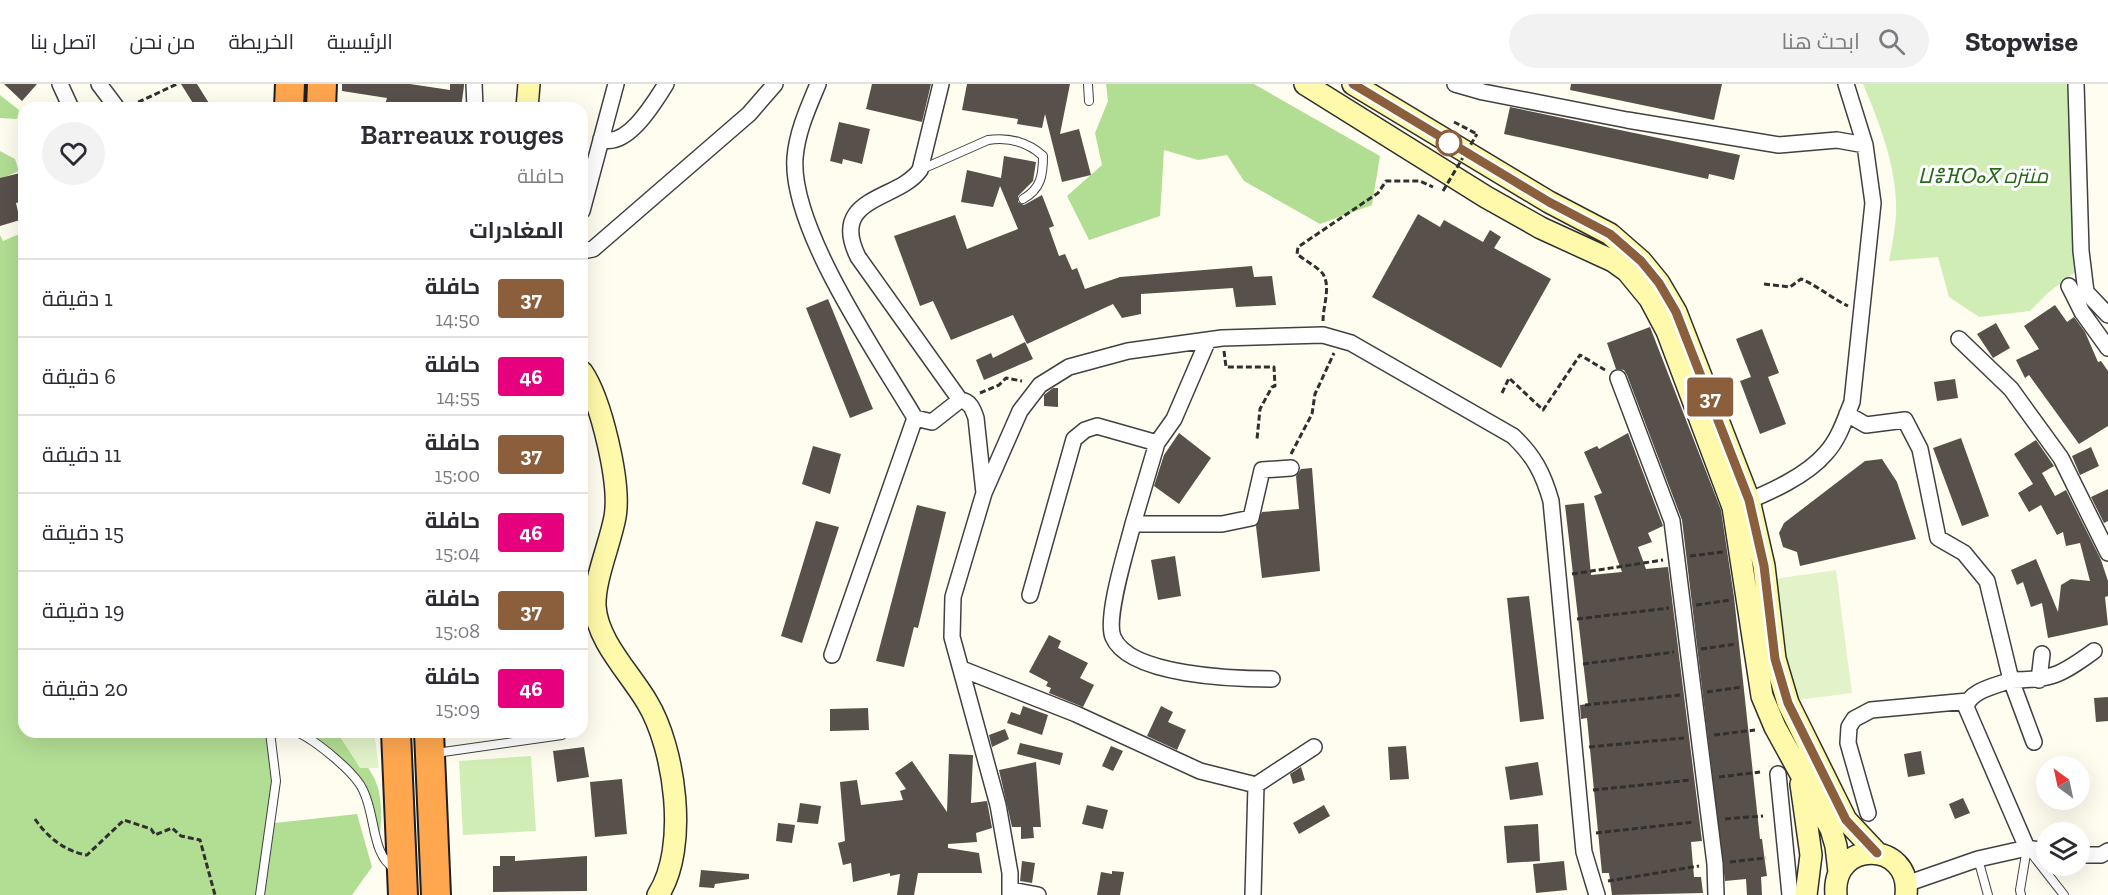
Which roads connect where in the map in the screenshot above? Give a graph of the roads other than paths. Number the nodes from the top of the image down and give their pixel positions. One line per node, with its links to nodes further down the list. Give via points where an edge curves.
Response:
1 (60, 84): 19 (street)
2 (99, 84): 20 (street)
3 (290, 84): 21 (highway)
4 (322, 84): 22 (highway)
5 (474, 84): 23 (street)
6 (529, 84): 24 (street)
7 (616, 84): 25 (street)
8 (666, 84): 25 (street, via 650,110 621,138 609,142)
9 (775, 84): 30 (street, via 748,114)
10 (818, 84): 41 (street, via 800,129 795,159 797,190 806,219 841,294)
11 (941, 84): 27 (street)
12 (1088, 84): 18 (lane)
13 (1305, 84): 31 (street, via 1486,197)
14 (1353, 84): 31 (street, via 1549,202 1610,234)
15 (1455, 84): 26 (street, via 1627,120 1779,145 1837,140)
16 (1846, 84): 26 (street)
17 (2076, 84): 33 (street, via 2081,251 2086,292)
18 (1089, 101)
19 (68, 102)
20 (112, 102)
21 (289, 102)
22 (321, 102)
23 (474, 102)
24 (527, 102)
25 (601, 139): 28 (street)
26 (1865, 145): 40 (street, via 1873,203 1852,402)
27 (920, 170): 29 (lane, via 988,141 1000,139 1032,146 1043,156 1043,173 1032,194); 39 (street, via 911,181 864,204 854,220 852,239 864,265)
28 (588, 188)
29 (1023, 199)
30 (588, 251)
31 (1645, 278): 45 (street, via 1676,312)
32 (2069, 286): 36 (street)
33 (2108, 315)
34 (1959, 339): 47 (street, via 2011,389 2061,458)
35 (1208, 340): 42 (street, via 1174,419); 44 (street, via 1093,359 1040,385 1020,411); 75 (street, via 1323,335 1351,343 1513,436 1532,454 1551,501 1584,852)
36 (2108, 348)
37 (1618, 378): 83 (street, via 1672,521)
38 (588, 381): 80 (street, via 602,420 615,484 616,514 597,591 598,621 660,729 675,795 674,855)
39 (960, 400): 41 (street, via 932,422); 44 (street, via 972,407 976,418)
40 (1847, 414): 45 (street, via 1826,453 1804,471); 54 (street, via 1866,424 1905,420 1920,448 1938,538 1964,553 1987,581)
41 (915, 418): 51 (street)
42 (1157, 443): 46 (street); 48 (street, via 1097,426 1074,439)
43 (1287, 468): 46 (street, via 1262,470 1251,518 1222,524)
44 (984, 493): 52 (street, via 953,597 952,637)
45 (1741, 504): 64 (street, via 1762,696); 70 (street, via 1764,566 1775,659 1788,703 1846,820)
46 (1132, 524): 53 (street, via 1111,617 1113,637 1123,652 1152,666 1232,680)
47 (2108, 553)
48 (1030, 595)
49 (2094, 651): 55 (street, via 2063,674)
50 (2042, 654): 55 (street)
51 (832, 655)
52 (962, 669): 65 (street, via 1076,714 1200,771); 77 (street, via 998,805)
53 (1272, 679)
54 (2011, 680): 55 (street); 56 (street, via 1977,693); 61 (street)
55 (2038, 680)
56 (1968, 701): 66 (street, via 1871,710 1854,719 1848,743); 67 (street, via 1968,713)
57 (271, 738): 78 (lane, via 276,782)
58 (305, 738): 74 (lane, via 332,757 363,788 374,818 379,854)
59 (396, 738): 74 (highway)
60 (512, 738): 62 (lane)
61 (2034, 742)
62 (430, 743): 79 (highway)
63 (1314, 747): 65 (street)
64 (1788, 771): 73 (street, via 1831,830); 84 (street); 85 (street, via 1810,838)
65 (1256, 785): 82 (street)
66 (1868, 813)
67 (2027, 848): 68 (street); 72 (street); 88 (lane); 89 (lane)
68 (2036, 849)
69 (2108, 851): 71 (street)
70 (1877, 853): 73 (street, via 1855,856); 76 (street, via 1897,864)
71 (2090, 855)
72 (1978, 859): 76 (street); 87 (lane)
73 (1839, 872): 86 (street)
74 (402, 884)
75 (1600, 888)
76 (1906, 890)
77 (1010, 892): 81 (street)
78 (260, 895)
79 (436, 895)
80 (658, 895)
81 (1038, 895)
82 (1254, 895)
83 (1716, 895)
84 (1790, 895)
85 (1806, 895)
86 (1836, 895)
87 (1988, 895)
88 (2021, 895)
89 (2064, 895)

